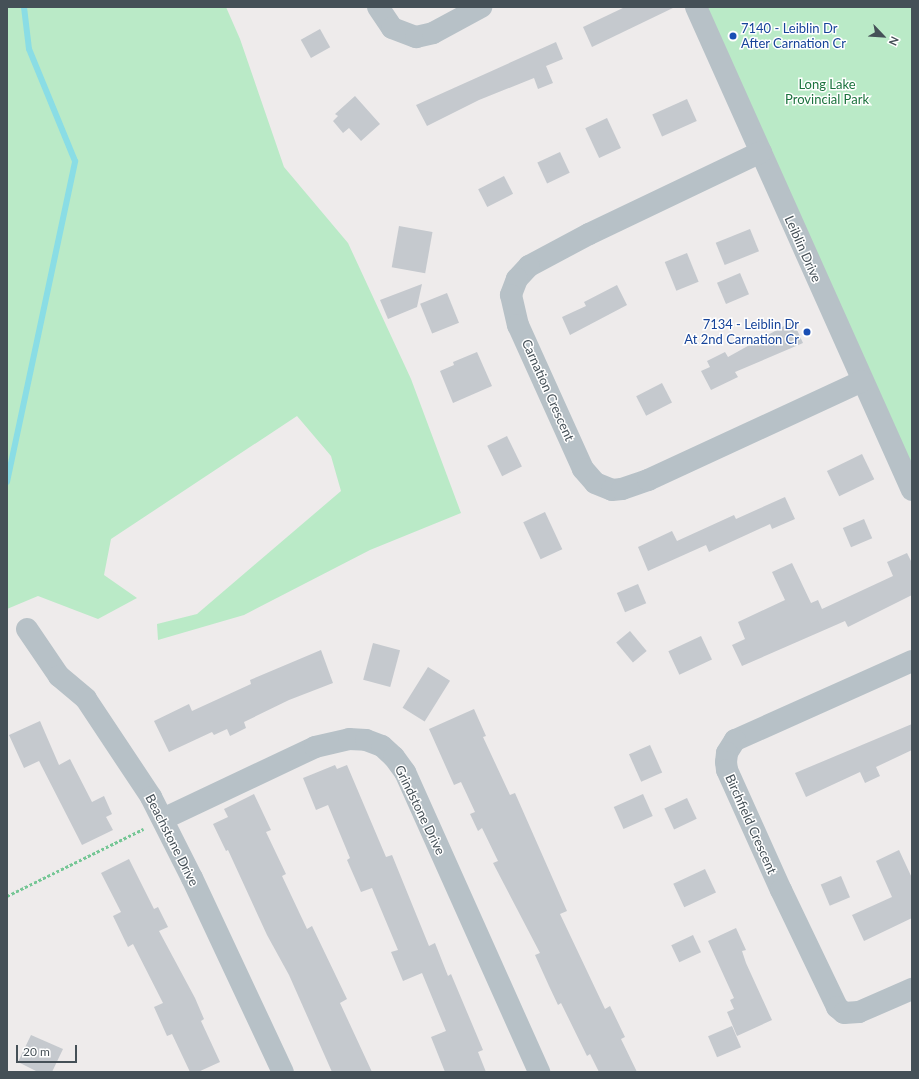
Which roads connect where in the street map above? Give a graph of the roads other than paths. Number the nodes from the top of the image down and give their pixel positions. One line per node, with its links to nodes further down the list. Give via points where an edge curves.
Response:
1 (378, 7): 2 (street, via 392,28 406,36 416,37 433,33)
2 (481, 7)
3 (696, 7): 4 (street, Leiblin Drive)
4 (760, 152): 5 (street, Leiblin Drive); 5 (street, Carnation Crescent, via 589,234 529,266 517,279 511,295 512,309 518,325 583,468 595,483 612,490 648,480)
5 (862, 381): 6 (street, Leiblin Drive)
6 (912, 490)
7 (27, 629): 9 (street, Beachstone Drive, via 60,676 86,699 130,762)
8 (912, 661): 10 (street, Birchfield Crescent, via 735,740 727,753 726,762 727,770 781,890 837,1007 844,1013 860,1012)
9 (163, 819): 11 (street, Beachstone Drive); 12 (street, Grindstone Drive, via 315,746 349,739 366,740 382,746 394,757 404,772)
10 (912, 989)
11 (283, 1072)
12 (539, 1072)

